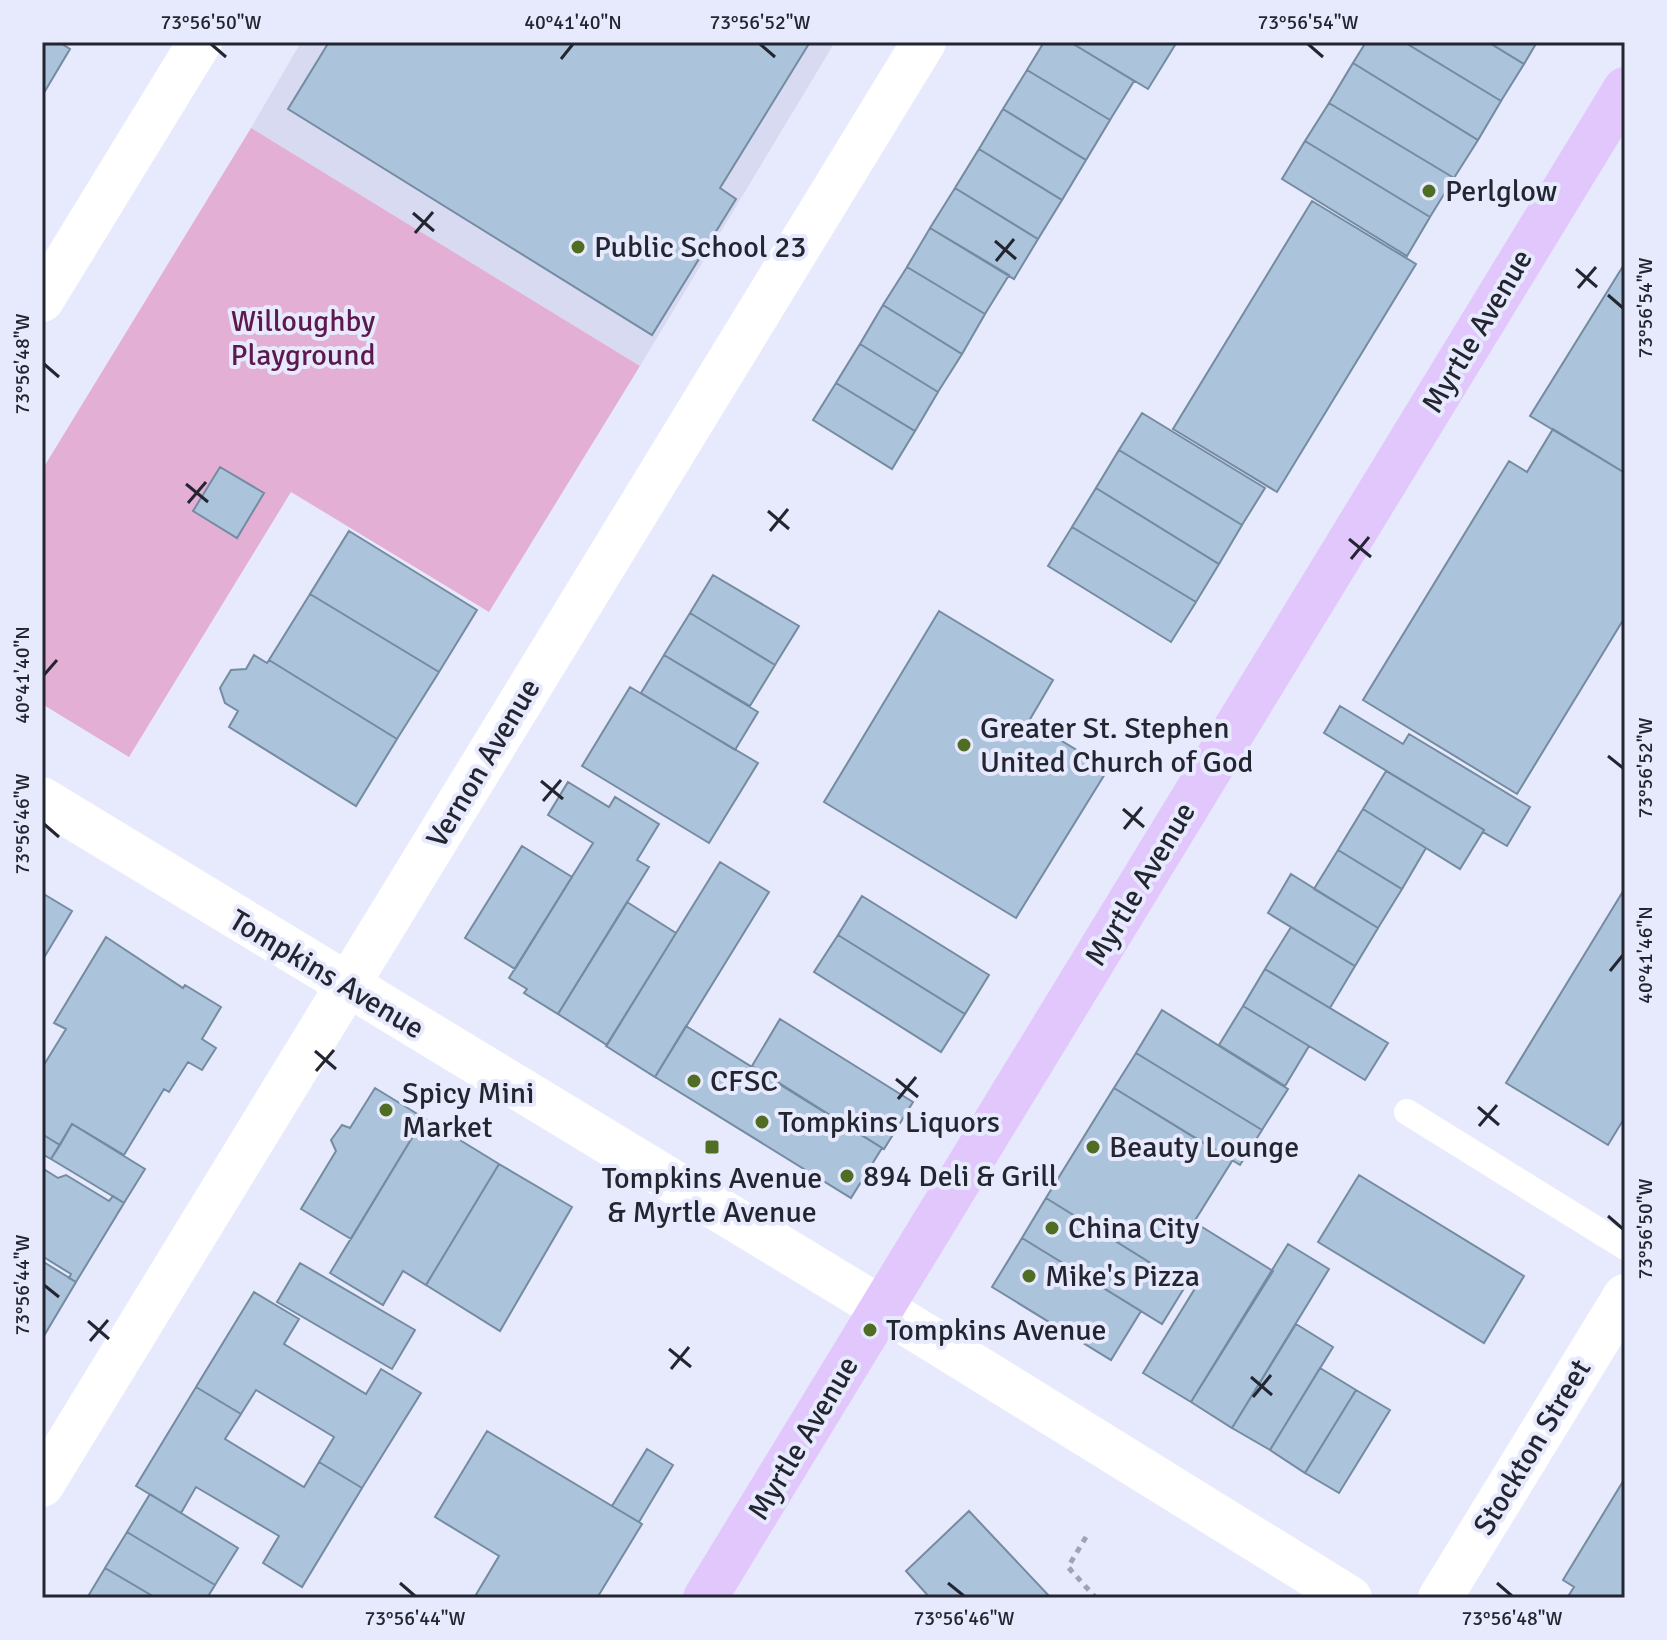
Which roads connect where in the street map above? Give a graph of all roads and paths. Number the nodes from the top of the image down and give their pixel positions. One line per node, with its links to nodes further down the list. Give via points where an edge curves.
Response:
1 (200, 42): 4 (street)
2 (924, 42): 6 (street, Vernon Avenue)
3 (1625, 89): 10 (main road, Myrtle Avenue)
4 (42, 300)
5 (42, 799): 6 (street, Tompkins Avenue)
6 (347, 986): 10 (street, Tompkins Avenue); 11 (street, Vernon Avenue)
7 (1407, 1112): 8 (lane)
8 (1625, 1247)
9 (1625, 1296): 16 (street, Stockton Street)
10 (881, 1308): 13 (main road, Myrtle Avenue); 15 (street, Tompkins Avenue)
11 (42, 1485)
12 (1086, 1537): 14 (path, via 1068,1567)
13 (705, 1598)
14 (1096, 1598)
15 (1350, 1598)
16 (1440, 1598)

